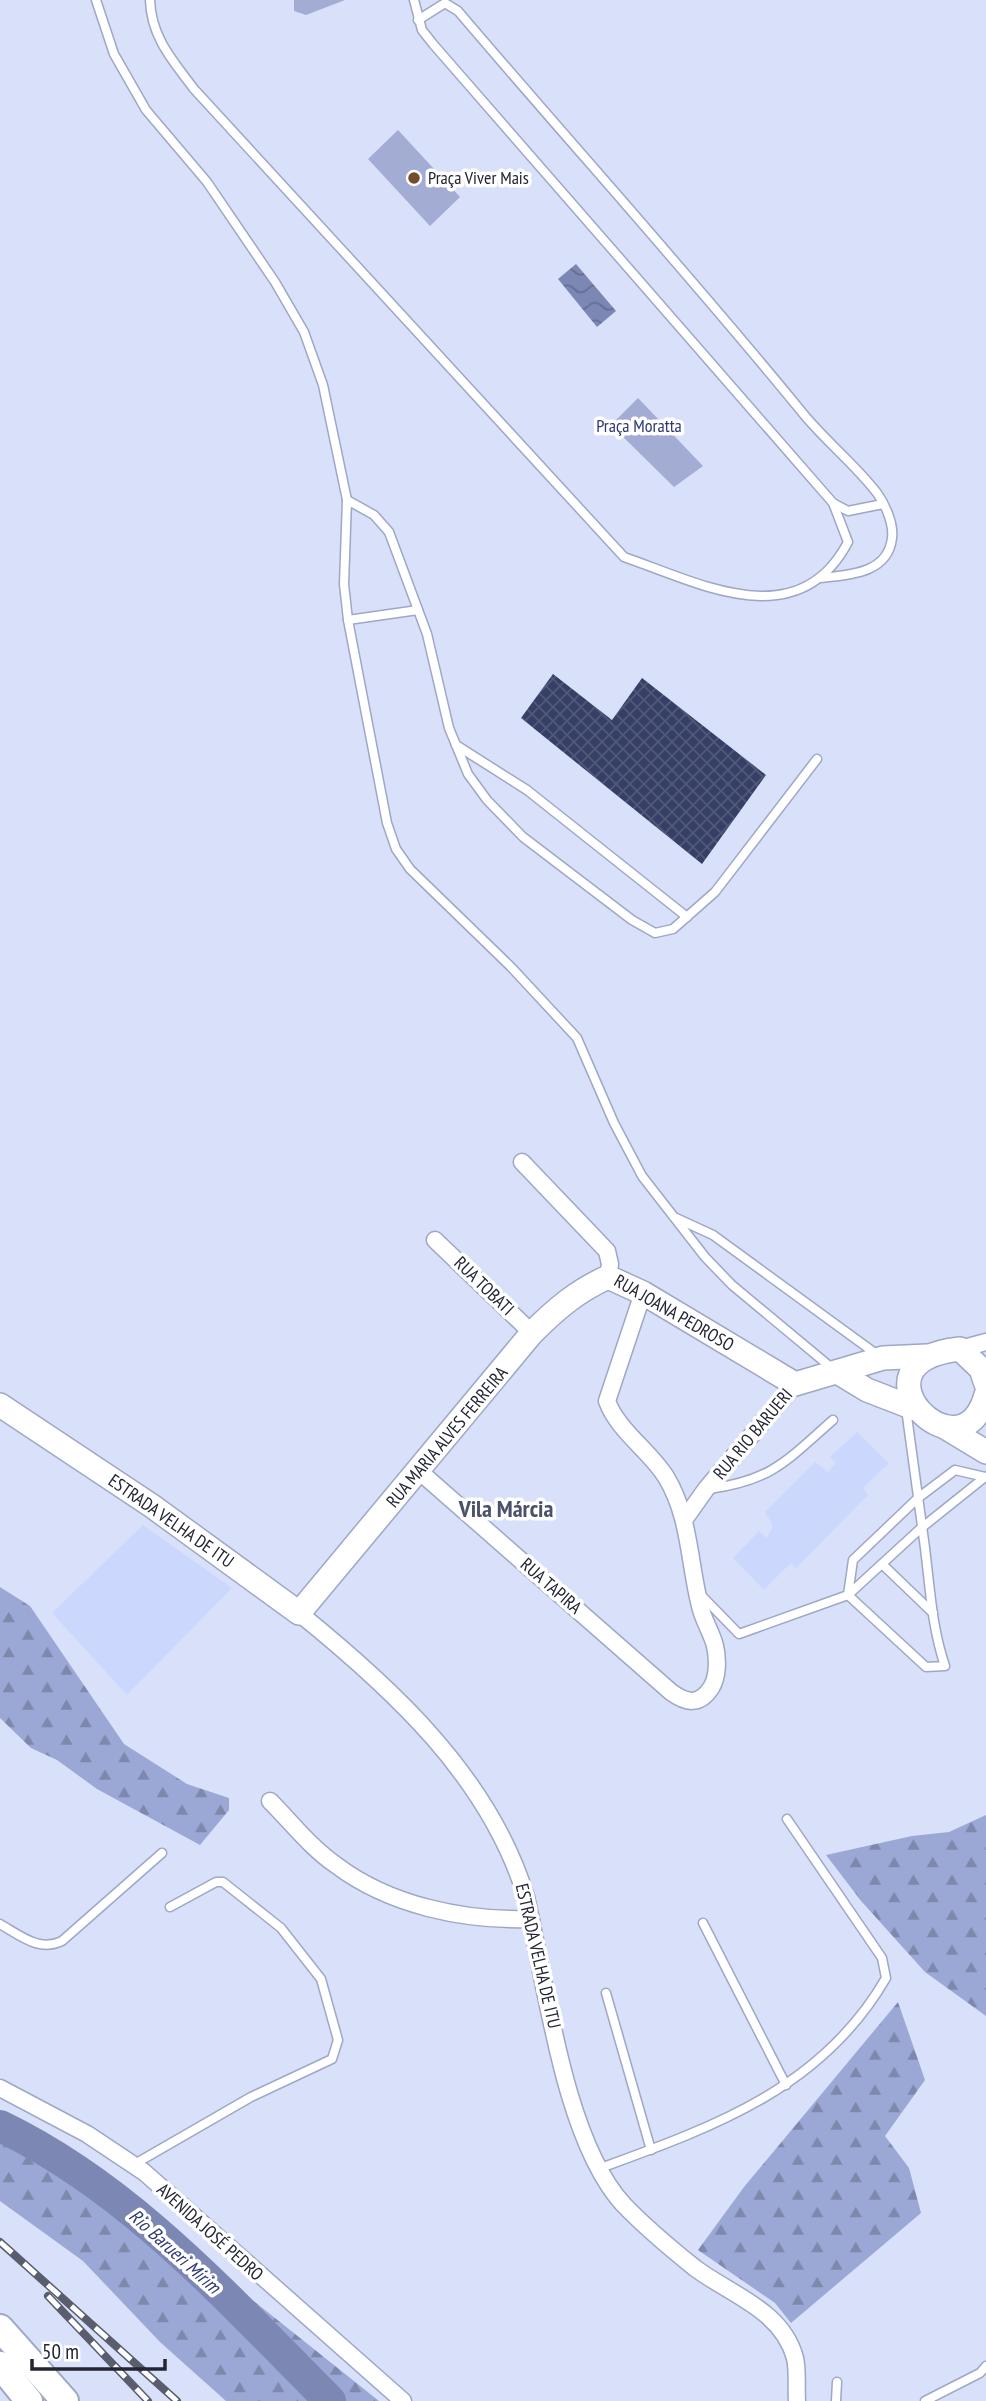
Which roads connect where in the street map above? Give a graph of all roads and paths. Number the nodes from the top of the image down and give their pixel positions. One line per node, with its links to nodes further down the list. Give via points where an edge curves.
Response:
1 (96, 0): 5 (lane, via 114,54 146,110 207,182 304,332 323,385)
2 (150, 0): 8 (lane, via 152,25 162,46 194,89 624,557 701,587 738,595 793,592)
3 (414, 0): 4 (lane)
4 (418, 20): 6 (lane, via 433,44); 7 (lane, via 445,3 458,11)
5 (347, 500): 9 (lane, via 374,515 389,532); 10 (lane, via 344,583)
6 (833, 503): 7 (lane, via 848,511); 8 (lane, via 848,542 839,560)
7 (883, 504): 8 (lane, via 892,538 877,565 860,573)
8 (820, 578)
9 (418, 610): 10 (lane); 11 (lane)
10 (348, 620): 15 (lane, via 396,849 577,1038 642,1176)
11 (456, 745): 13 (lane, via 527,790); 13 (lane, via 468,774 523,837 632,920 655,933 673,929)
12 (817, 759): 13 (lane, via 715,892)
13 (687, 917)
14 (522, 1162): 17 (street, RUA JOANA PEDROSO, via 607,1251)
15 (674, 1217): 23 (lane, via 713,1235); 24 (lane, via 732,1285)
16 (435, 1240): 19 (street, RUA TOBATI)
17 (608, 1277): 18 (street, RUA JOANA PEDROSO); 19 (street, RUA MARIA ALVES FERREIRA, via 584,1287)
18 (643, 1293): 25 (street, RUA JOANA PEDROSO); 36 (street, via 607,1401 621,1425 666,1477)
19 (532, 1333): 33 (street, RUA MARIA ALVES FERREIRA)
20 (986, 1342): 21 (street)
21 (960, 1349): 22 (street, RUA RIO BARUERI); 26 (street, via 981,1369)
22 (927, 1356): 23 (street, RUA RIO BARUERI); 29 (street, via 912,1375)
23 (883, 1359): 24 (street, RUA RIO BARUERI)
24 (839, 1373): 25 (street, RUA RIO BARUERI); 29 (street)
25 (795, 1384): 34 (street, RUA RIO BARUERI)
26 (986, 1384)
27 (986, 1397): 31 (street, via 974,1417)
28 (0, 1405): 41 (street, ESTRADA VELHA DE ITU, via 152,1506)
29 (911, 1407): 31 (street); 35 (lane)
30 (833, 1420): 34 (lane, via 774,1471 743,1484)
31 (943, 1426): 32 (street)
32 (986, 1452)
33 (419, 1471): 39 (street, RUA TAPIRA, via 683,1701 693,1703 705,1696 717,1674 716,1647); 41 (street, RUA MARIA ALVES FERREIRA)
34 (706, 1489): 36 (street, RUA RIO BARUERI)
35 (918, 1498): 37 (lane); 37 (lane, via 955,1470 985,1477); 40 (lane, via 853,1560)
36 (684, 1520): 39 (street)
37 (922, 1527): 38 (lane); 42 (lane)
38 (882, 1564): 40 (lane); 42 (lane)
39 (697, 1592): 40 (lane, via 739,1634)
40 (848, 1595): 42 (lane, via 926,1667 945,1665)
41 (299, 1613): 47 (street, ESTRADA VELHA DE ITU, via 379,1681 453,1763 505,1841)
42 (933, 1613)
43 (270, 1801): 47 (street, via 336,1866 382,1892 491,1920)
44 (787, 1819): 51 (lane, via 882,1958 886,1978 866,2013 828,2055)
45 (162, 1853): 49 (lane, via 62,1941 49,1947)
46 (170, 1906): 54 (lane, via 223,1882 281,1928 321,1979 338,2040 337,2053)
47 (531, 1919): 55 (street, ESTRADA VELHA DE ITU, via 579,2128)
48 (703, 1923): 51 (lane)
49 (0, 1924)
50 (606, 1993): 53 (lane)
51 (786, 2085): 53 (lane)
52 (0, 2088): 54 (street, AVENIDA JOSÉ PEDRO, via 88,2134)
53 (651, 2150): 55 (lane)
54 (133, 2165): 62 (street, AVENIDA JOSÉ PEDRO)
55 (598, 2169): 63 (street, ESTRADA VELHA DE ITU, via 647,2228 773,2321 795,2359)
56 (0, 2328): 61 (main road)
57 (0, 2365): 60 (main road)
58 (986, 2366): 65 (lane)
59 (837, 2382): 64 (lane)
60 (29, 2401)
61 (65, 2401)
62 (402, 2401)
63 (797, 2401)
64 (836, 2401)
65 (925, 2401)

